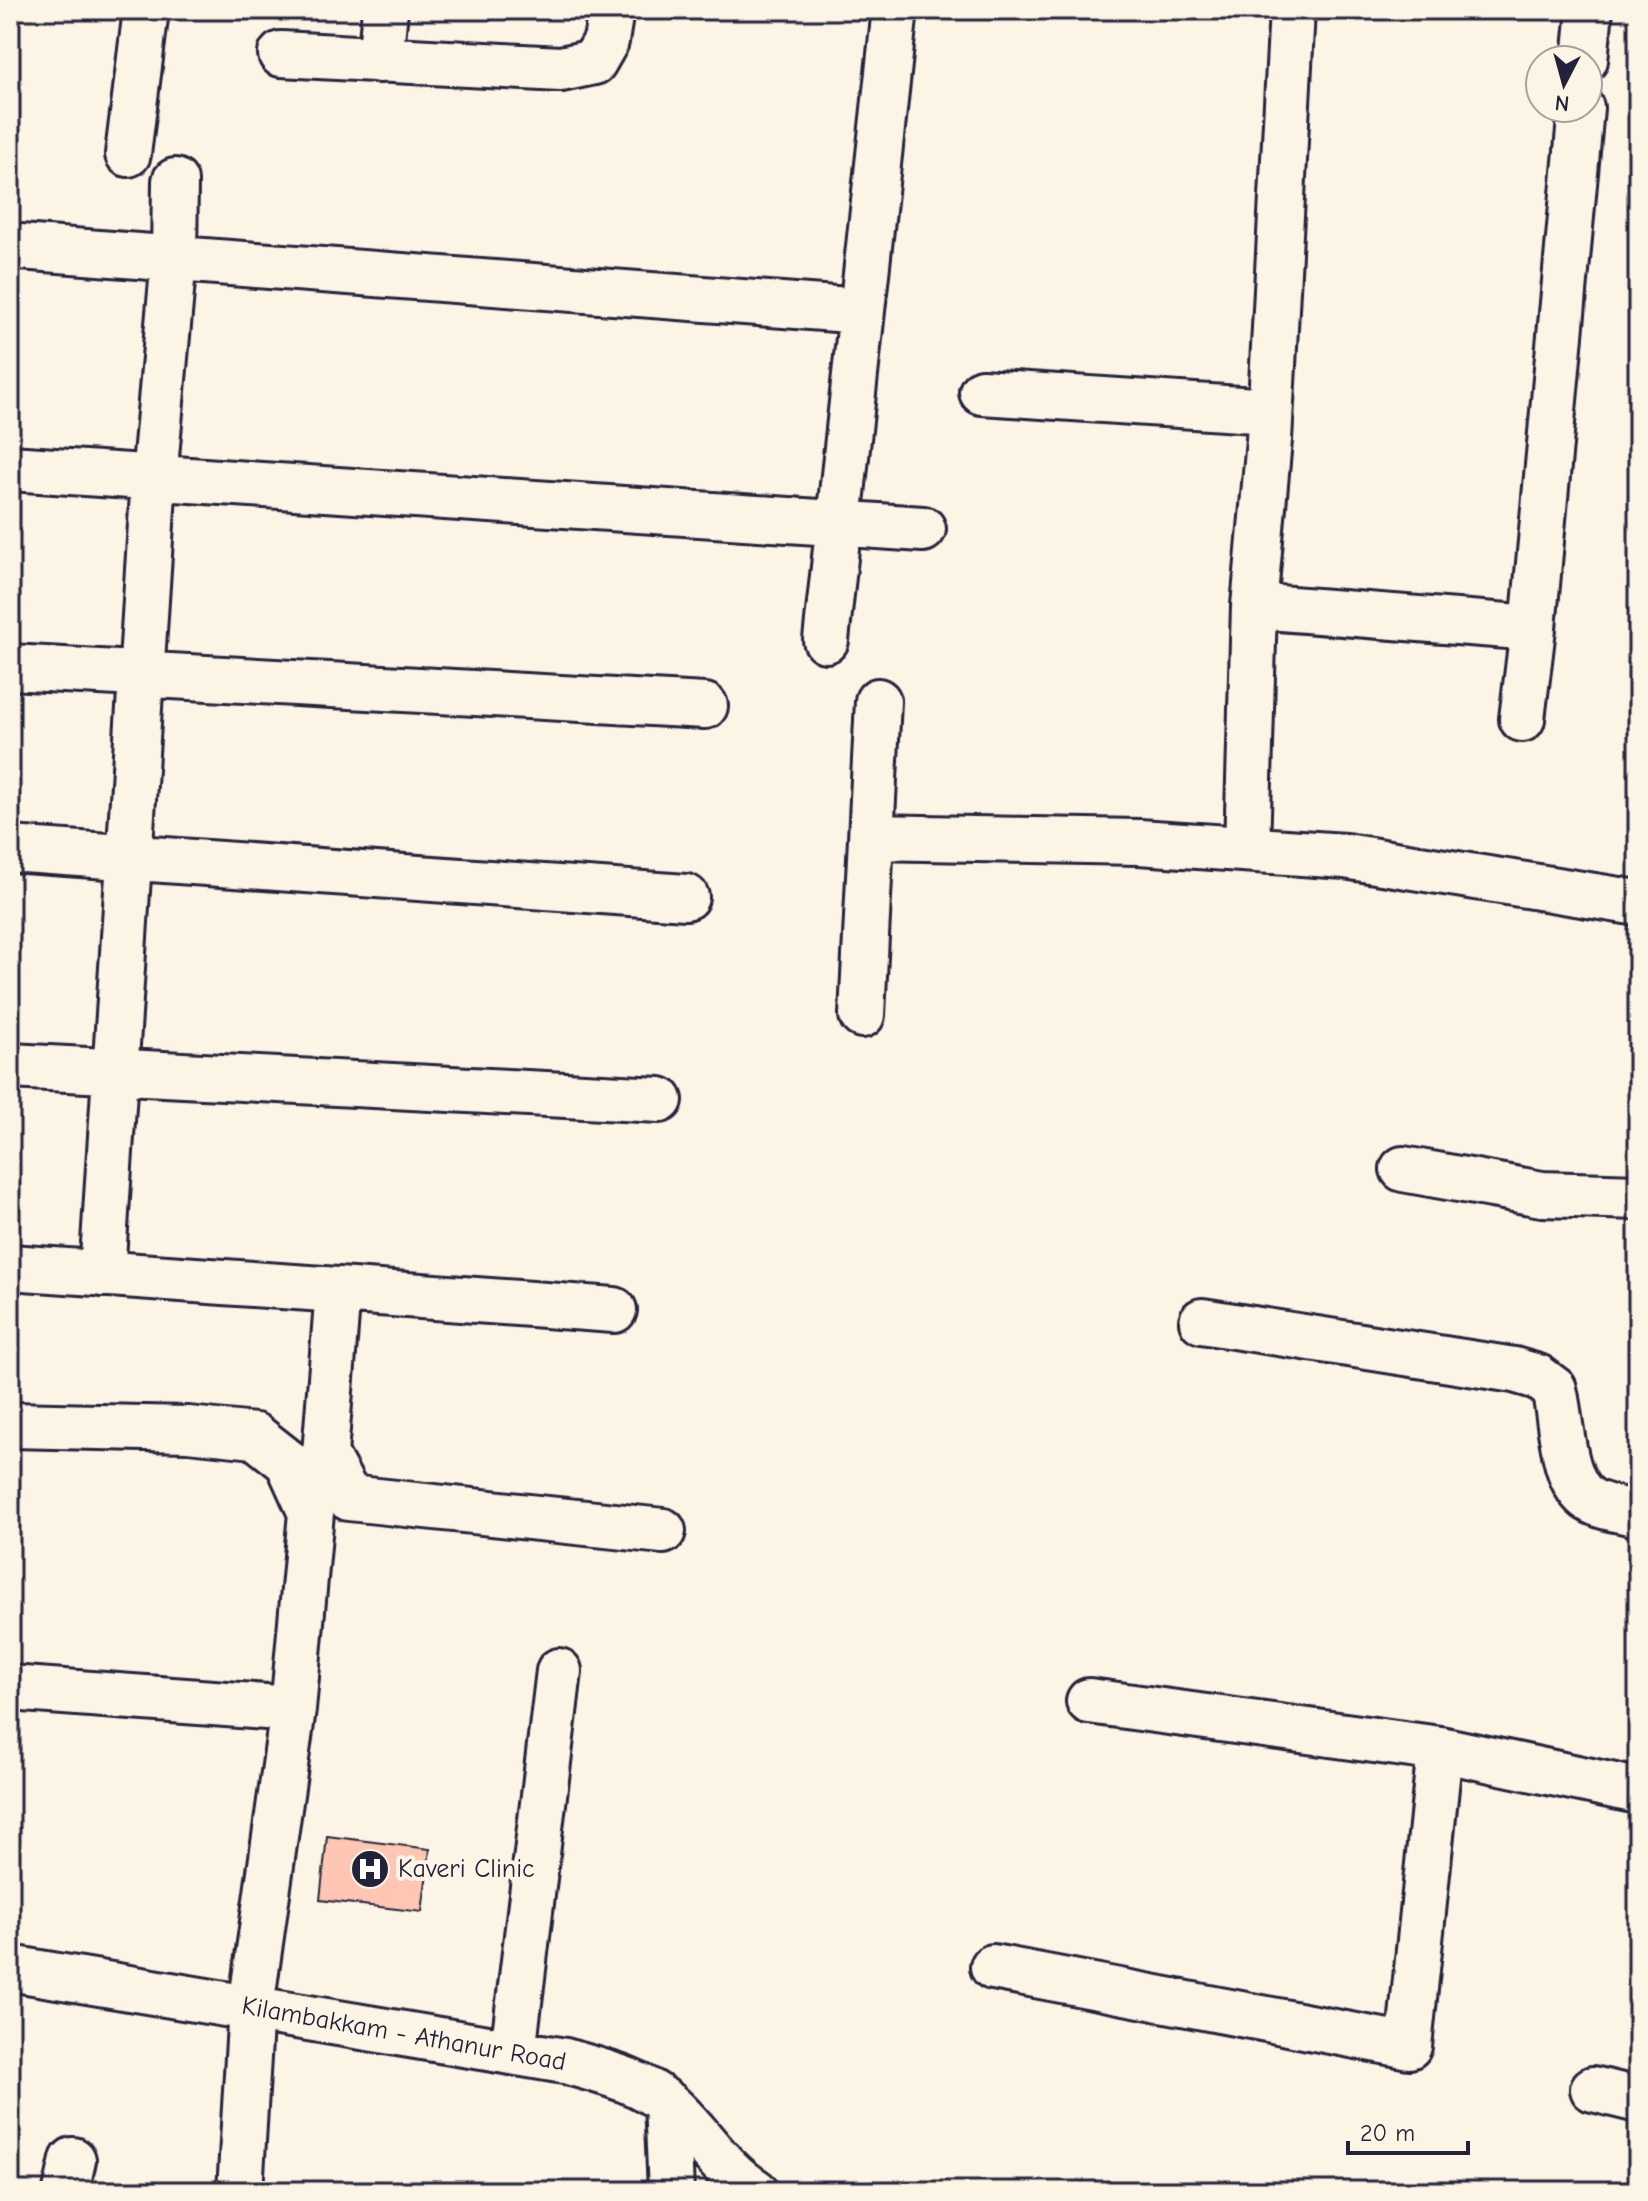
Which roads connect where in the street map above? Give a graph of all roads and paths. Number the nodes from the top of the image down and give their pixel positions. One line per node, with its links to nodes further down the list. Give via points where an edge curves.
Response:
1 (146, 10): 11 (street)
2 (385, 10): 9 (street)
3 (611, 10): 9 (street, via 606,41 594,62 561,69)
4 (1292, 10): 17 (street)
5 (1590, 10): 7 (street)
6 (894, 18): 15 (street)
7 (1587, 44)
8 (281, 54): 9 (street)
9 (380, 60)
10 (1580, 124): 23 (street)
11 (128, 154)
12 (175, 181): 14 (street)
13 (20, 247): 14 (street)
14 (174, 259): 15 (street); 19 (street)
15 (862, 311): 20 (street)
16 (982, 392): 17 (street)
17 (1270, 411): 22 (street)
18 (10, 468): 19 (street)
19 (154, 478): 20 (street); 26 (street)
20 (840, 524): 21 (street); 24 (street)
21 (923, 529)
22 (1254, 606): 23 (street); 32 (street)
23 (1533, 628): 29 (street)
24 (826, 640)
25 (10, 667): 26 (street)
26 (143, 675): 28 (street); 33 (street)
27 (878, 701): 30 (street)
28 (705, 706)
29 (1522, 719)
30 (872, 837): 32 (street); 36 (street)
31 (10, 849): 33 (street)
32 (1247, 849): 35 (street, via 1345,856)
33 (131, 858): 34 (street); 38 (street)
34 (686, 897)
35 (1638, 903)
36 (862, 1015)
37 (10, 1066): 38 (street)
38 (116, 1071): 39 (street); 43 (street)
39 (660, 1100)
40 (1403, 1169): 41 (street, via 1542,1194)
41 (1638, 1197)
42 (10, 1267): 43 (street)
43 (102, 1274): 44 (street)
44 (338, 1290): 45 (street); 49 (street, via 325,1454 349,1498)
45 (614, 1310)
46 (1202, 1321): 48 (street, via 1538,1377 1554,1389 1575,1487 1591,1501)
47 (10, 1425): 53 (street, via 255,1436 288,1462 311,1513)
48 (1638, 1514)
49 (663, 1531)
50 (559, 1671): 59 (street)
51 (10, 1688): 53 (street)
52 (1089, 1701): 54 (street)
53 (293, 1709): 58 (street)
54 (1440, 1749): 55 (street); 56 (street, via 1409,2046)
55 (1638, 1791)
56 (993, 1967)
57 (10, 1968): 58 (street, Kilambakkam - Athanur Road)
58 (251, 2007): 59 (street, Kilambakkam - Athanur Road); 63 (street)
59 (513, 2052): 62 (street, Kilambakkam - Athanur Road, via 623,2079)
60 (1593, 2089): 61 (street)
61 (1638, 2100)
62 (667, 2103): 64 (street); 65 (street, Kilambakkam - Athanur Road, via 735,2179)
63 (240, 2191)
64 (671, 2191)
65 (755, 2191)

